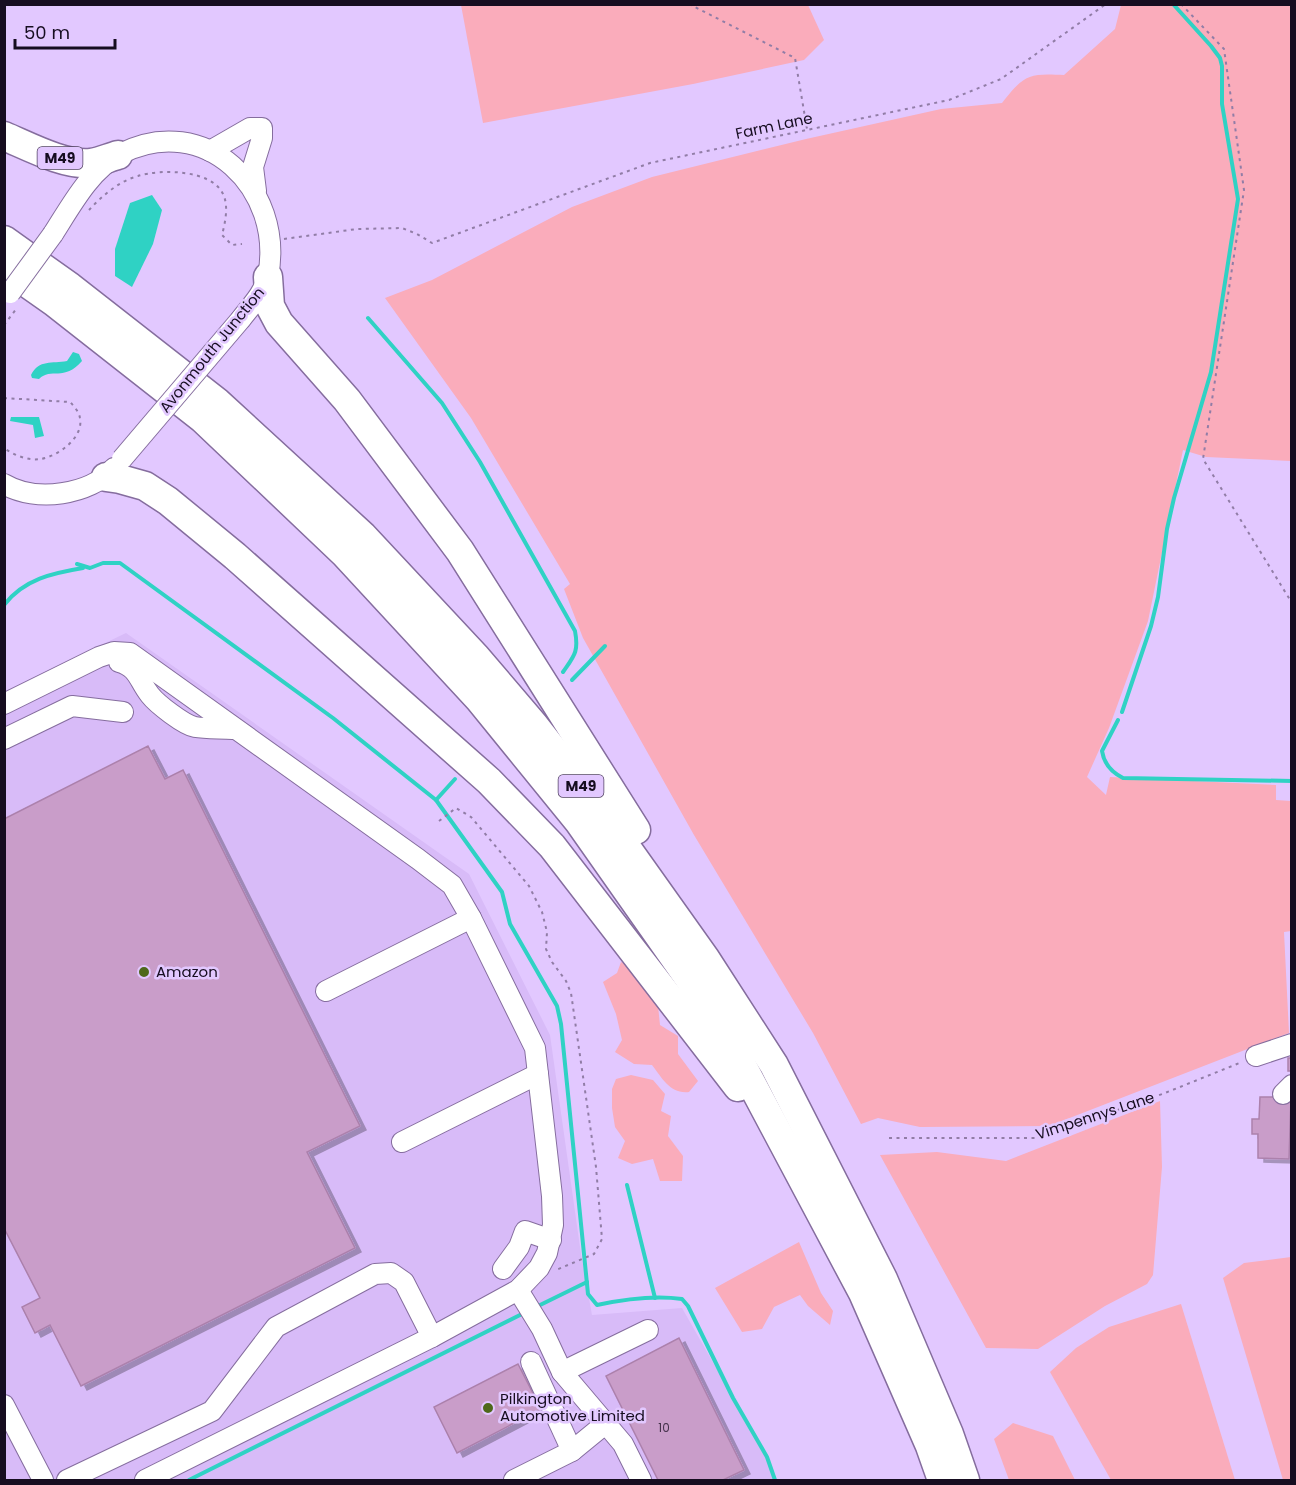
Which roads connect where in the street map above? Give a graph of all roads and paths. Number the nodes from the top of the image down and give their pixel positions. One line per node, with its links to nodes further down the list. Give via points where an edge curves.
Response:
1 (689, 4): 4 (path, via 795,58)
2 (1106, 4): 4 (path, Farm Lane, via 1001,79 950,100)
3 (1181, 4): 20 (path, via 1224,50 1244,190 1203,459)
4 (807, 129): 10 (path, Farm Lane, via 650,163 432,243 402,228)
5 (4, 136): 7 (highway, M49, via 72,162 91,163)
6 (210, 151): 7 (street, Avonmouth Junction, via 160,142); 8 (street, Avonmouth Junction, via 242,173); 8 (street, via 250,128 262,128 253,167)
7 (118, 155): 14 (street, Avonmouth Junction, bridge, via 98,171)
8 (256, 196): 13 (street, Avonmouth Junction, via 266,218 270,244)
9 (86, 213): 12 (path, via 135,176 176,171 213,183 220,190 226,204 222,235 232,244)
10 (284, 238)
11 (4, 240): 29 (highway, M49, via 217,402 363,536 468,648 597,806 705,958)
12 (242, 244)
13 (268, 277): 18 (street, Avonmouth Junction, bridge, via 241,318); 29 (highway, M49, via 270,306 279,323 347,400 460,551 743,998)
14 (10, 290): 15 (path); 33 (highway, M49, via 54,302 203,419 344,553 479,699 579,822 688,977 729,1041)
15 (4, 325)
16 (4, 398): 17 (path, via 70,402 80,417 80,427 60,452 40,459 22,457)
17 (4, 448)
18 (114, 468): 19 (street, Avonmouth Junction, via 83,488 61,493 38,494); 33 (highway, M49, via 120,478 145,486 168,501 235,556 489,781 552,846)
19 (7, 487)
20 (1292, 603)
21 (4, 704): 25 (street, via 99,657 114,652 130,653 432,869 452,885)
22 (123, 712): 23 (street, via 72,706)
23 (4, 738)
24 (439, 821): 35 (path, via 456,808 471,817 529,886 542,912 546,949 571,993 596,1167 602,1239 591,1255)
25 (471, 918): 26 (street); 30 (street, via 535,1048)
26 (327, 991)
27 (1292, 1044): 28 (street)
28 (1256, 1056): 31 (path, Vimpennys Lane, via 1039,1138)
29 (774, 1065): 51 (highway, M49, via 883,1279)
30 (538, 1074): 32 (street); 34 (street, via 552,1196)
31 (889, 1138)
32 (402, 1142)
33 (789, 1152): 50 (highway, M49, via 863,1293)
34 (551, 1240): 36 (street, via 525,1231); 37 (street, via 539,1268)
35 (579, 1260)
36 (503, 1269)
37 (518, 1290): 39 (street); 41 (street)
38 (648, 1330): 41 (street)
39 (432, 1337): 46 (street, via 404,1282 392,1273 375,1274 276,1327 212,1411); 47 (street)
40 (531, 1362): 44 (street)
41 (562, 1372): 43 (street)
42 (4, 1405): 45 (street)
43 (605, 1424): 44 (street); 49 (street, via 623,1444)
44 (573, 1451): 48 (street)
45 (43, 1480)
46 (67, 1480)
47 (145, 1480)
48 (514, 1480)
49 (641, 1480)
50 (942, 1480)
51 (965, 1480)

